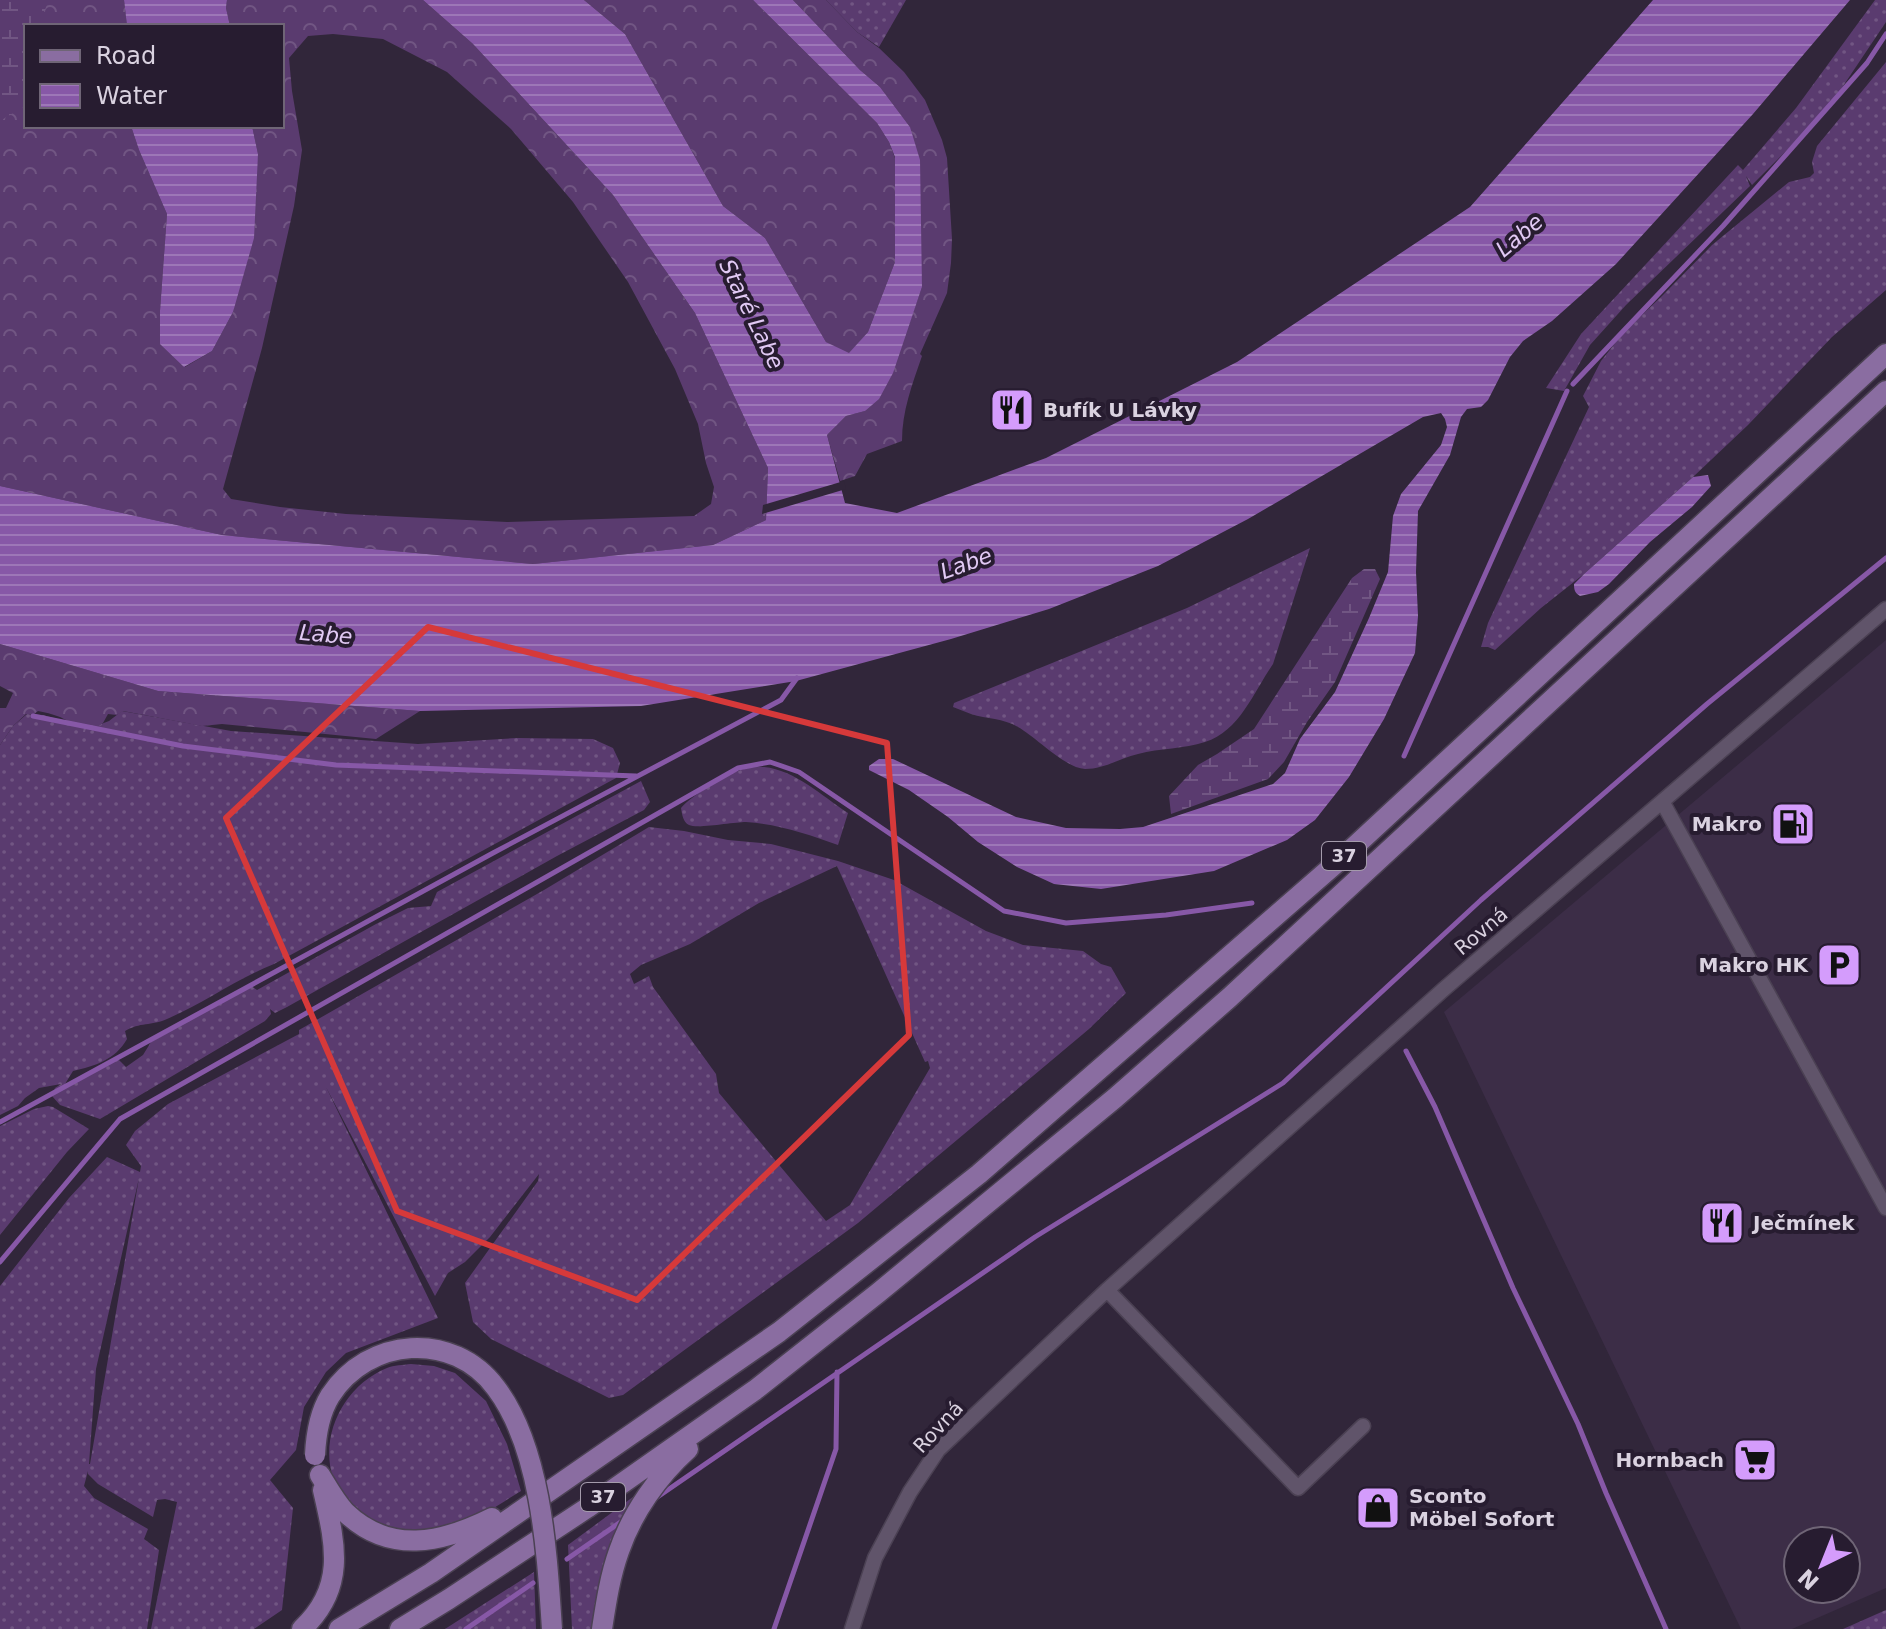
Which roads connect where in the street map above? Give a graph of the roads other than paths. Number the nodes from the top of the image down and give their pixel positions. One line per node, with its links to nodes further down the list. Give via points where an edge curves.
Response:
1 (1886, 354): 10 (main road, 37, via 1342,858 979,1174 779,1332)
2 (1886, 391): 7 (main road, 37, via 1230,997)
3 (1886, 609): 4 (street, Rovná)
4 (1663, 803): 5 (street); 6 (street, Rovná, via 1446,987)
5 (1886, 1208)
6 (1107, 1290): 8 (street, via 1298,1488); 16 (street, Rovná, via 938,1450 875,1558)
7 (755, 1390): 13 (main road, 37, via 587,1508); 15 (main road, via 676,1460 650,1493 619,1549)
8 (1363, 1426)
9 (318, 1465): 10 (main road, via 344,1511 382,1536 414,1541 470,1529); 11 (main road, via 335,1545 334,1567 322,1605); 14 (main road, bridge, via 316,1436 328,1399 370,1360 408,1347 427,1347 479,1369 509,1407 528,1458 542,1516)
10 (570, 1478): 12 (main road, 37)
11 (302, 1629)
12 (339, 1629)
13 (400, 1629)
14 (552, 1629)
15 (602, 1629)
16 (852, 1629)

